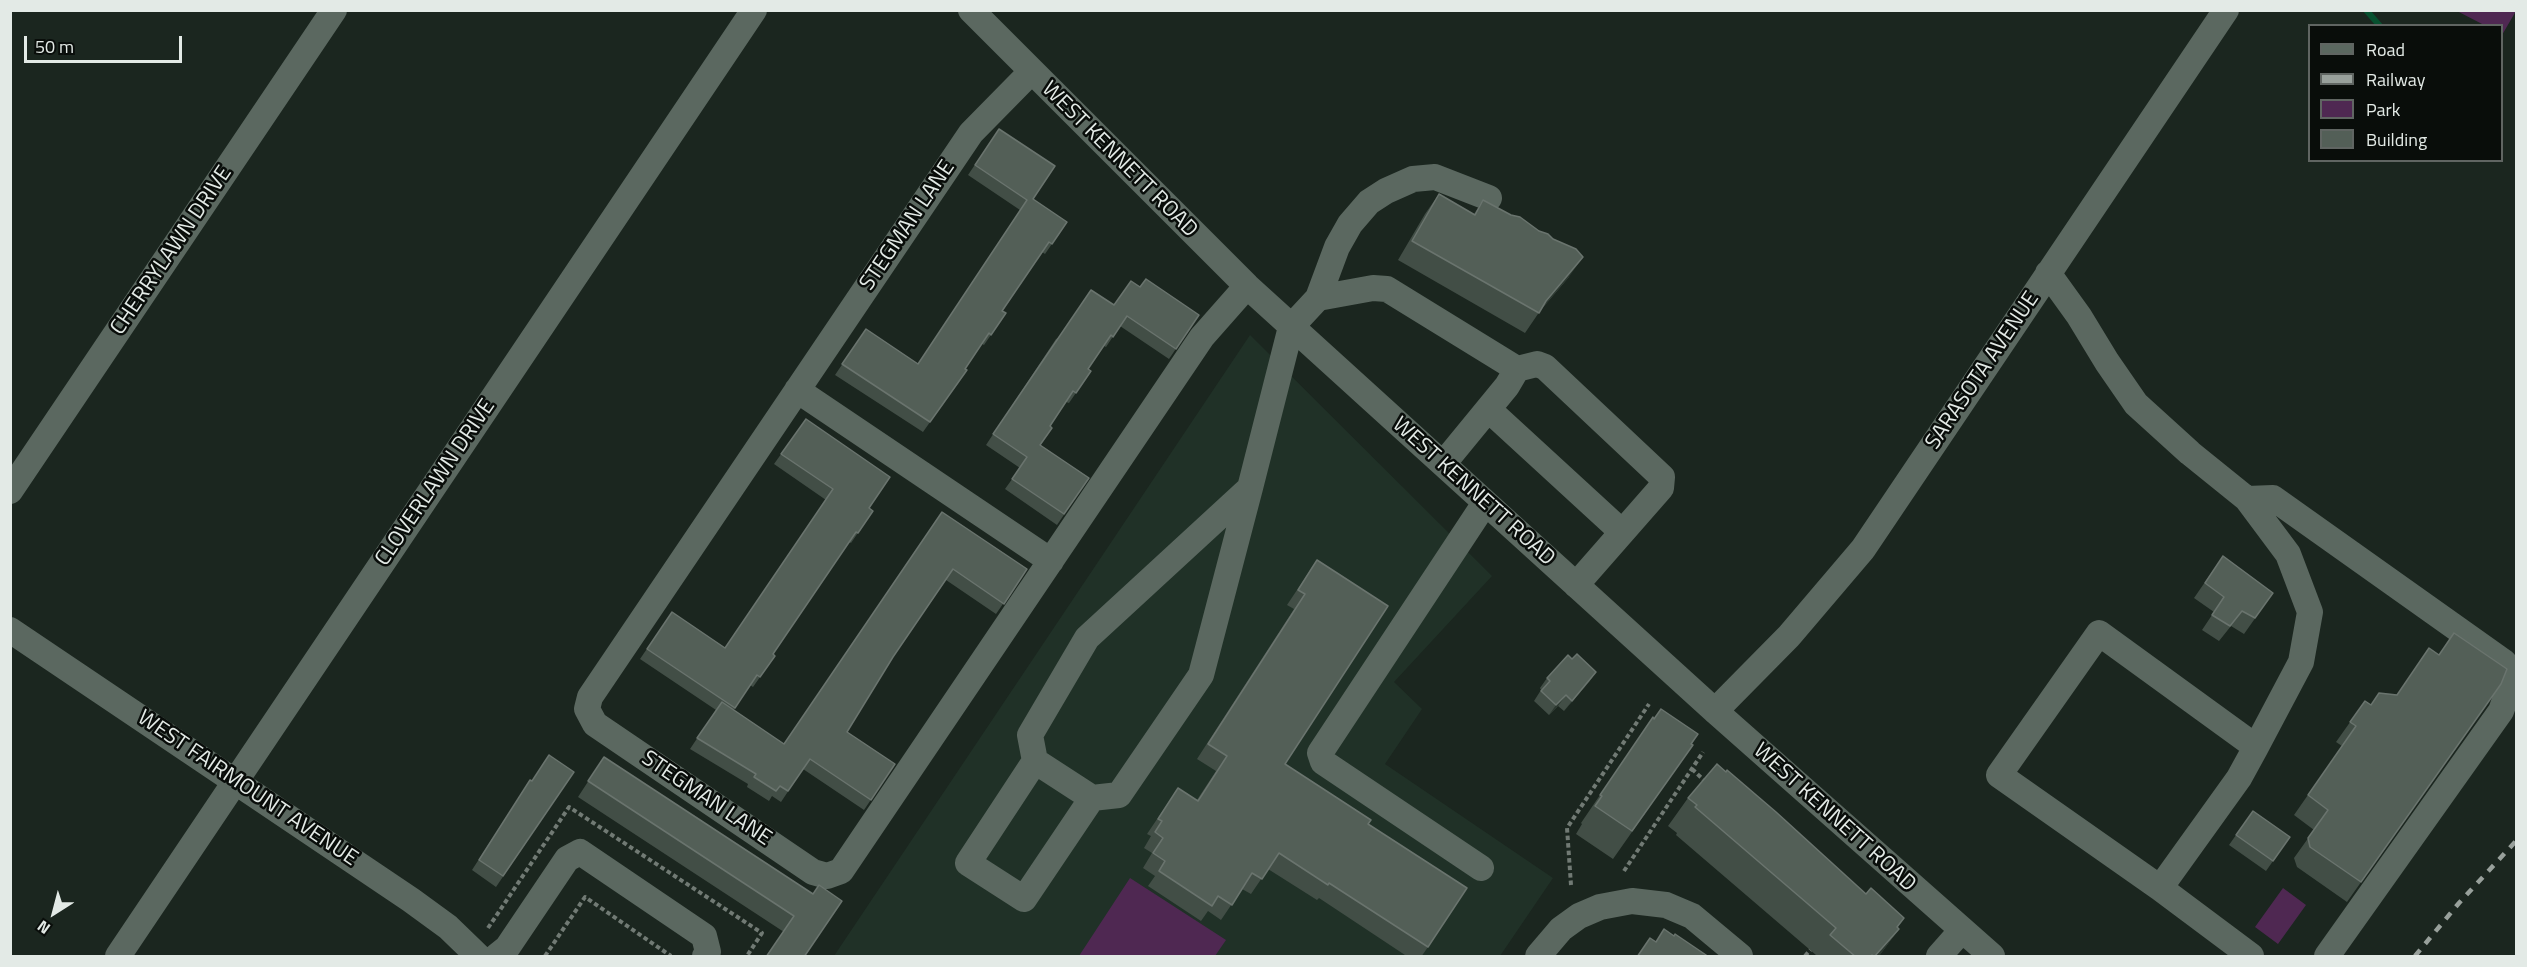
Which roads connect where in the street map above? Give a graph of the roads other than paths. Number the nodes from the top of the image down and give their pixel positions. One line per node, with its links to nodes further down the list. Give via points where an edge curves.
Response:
1 (334, 10): 16 (street, CHERRYLAWN DRIVE)
2 (754, 10): 26 (street, CLOVERLAWN DRIVE)
3 (971, 10): 5 (street, WEST KENNETT ROAD)
4 (2226, 10): 7 (street, SARASOTA AVENUE)
5 (1031, 72): 8 (street, WEST KENNETT ROAD); 12 (street, STEGMAN LANE, via 971,133)
6 (1489, 198): 9 (street, via 1435,177 1413,179 1386,191 1369,202 1350,224)
7 (2048, 273): 17 (street, via 2136,404); 23 (street, SARASOTA AVENUE, via 1863,549 1789,636)
8 (1247, 286): 10 (street, WEST KENNETT ROAD); 20 (street, STEGMAN LANE, via 1202,337)
9 (1318, 298): 10 (street); 11 (street, via 1387,289)
10 (1291, 327): 14 (street, WEST KENNETT ROAD); 15 (street)
11 (1518, 369): 13 (street); 19 (street, via 1537,364 1545,367 1662,477 1661,488)
12 (797, 390): 20 (street); 20 (street, STEGMAN LANE, via 590,697 587,709 594,724 813,872 831,876 847,865)
13 (1488, 409): 14 (street); 19 (street)
14 (1443, 464): 18 (street, WEST KENNETT ROAD)
15 (1250, 488): 25 (street, via 1087,638 1030,735); 27 (street, via 1201,675 1119,795)
16 (10, 491)
17 (2247, 499): 24 (street, via 2288,554 2310,612 2301,662); 40 (street, via 2273,498 2504,662 2509,689 2501,711)
18 (1485, 503): 21 (street, WEST KENNETT ROAD); 28 (street, via 1320,753 1323,762)
19 (1622, 532): 21 (street)
20 (1051, 561)
21 (1576, 585): 23 (street, WEST KENNETT ROAD)
22 (10, 630): 26 (street, WEST FAIRMOUNT AVENUE)
23 (1715, 711): 30 (street, WEST KENNETT ROAD)
24 (2256, 747): 29 (street, via 2239,778); 29 (street, via 2099,633 1999,775)
25 (1035, 760): 27 (street); 27 (street, via 968,863 1024,900)
26 (236, 782): 31 (street, CLOVERLAWN DRIVE); 32 (street, WEST FAIRMOUNT AVENUE, via 430,913)
27 (1092, 798)
28 (1481, 868)
29 (2160, 888): 39 (street)
30 (1962, 930): 37 (street); 38 (street, WEST KENNETT ROAD)
31 (118, 957)
32 (478, 957)
33 (497, 957): 34 (street, via 567,859 580,852 704,936 708,952)
34 (705, 957)
35 (1538, 957): 36 (street, via 1561,929 1579,916 1611,904 1642,901 1666,905 1692,916)
36 (1740, 957)
37 (1939, 957)
38 (1992, 957)
39 (2251, 957)
40 (2327, 957)

